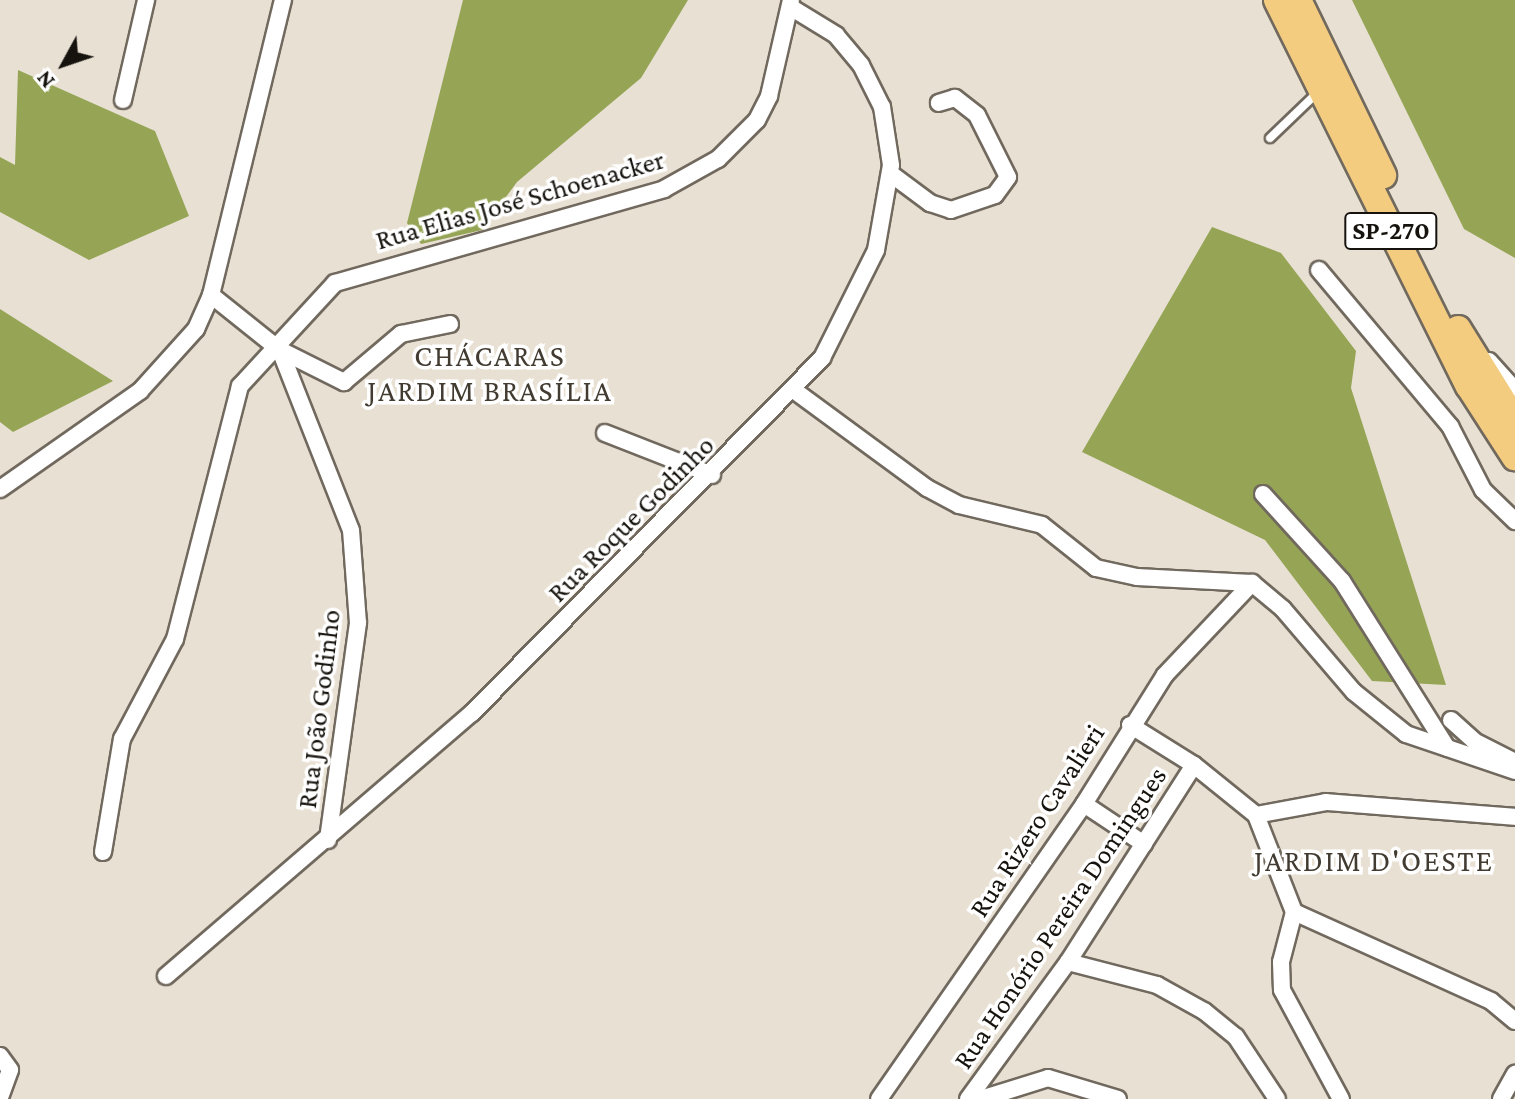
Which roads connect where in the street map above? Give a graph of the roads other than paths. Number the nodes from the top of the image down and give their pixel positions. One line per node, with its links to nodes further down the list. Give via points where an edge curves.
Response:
1 (146, 0): 7 (street)
2 (283, 0): 12 (street)
3 (1277, 0): 6 (highway, SP-270)
4 (1298, 0): 13 (highway, SP-270)
5 (791, 4): 10 (street, Rua Roque Godinho, via 836,35 861,65 882,107); 15 (street, Rua Elias José Schoenacker, via 757,120 694,175 350,277 323,291)
6 (1321, 90): 9 (lane); 20 (highway, SP-270, via 1469,386)
7 (123, 100)
8 (939, 103): 10 (street, via 955,98 977,115 1008,177 995,195 951,210 930,203)
9 (1270, 138)
10 (891, 174): 17 (street, Rua Roque Godinho, via 876,250 848,312)
11 (1319, 270): 24 (street, via 1450,426 1483,490)
12 (211, 295): 15 (street, Rua João Godinho); 22 (street, via 196,329 140,391)
13 (1455, 323): 16 (street); 18 (highway, SP-270)
14 (450, 324): 15 (street, via 401,334 344,382)
15 (277, 347): 35 (street, Rua João Godinho, via 342,501 357,558 350,716); 37 (street, Rua Elias José Schoenacker, via 240,386 228,415 175,639 122,739)
16 (1515, 390)
17 (795, 391): 21 (street, Rua Roque Godinho); 25 (street, via 927,488 959,505 1053,530 1096,568)
18 (1515, 421)
19 (605, 433): 21 (street)
20 (1515, 457)
21 (712, 475): 35 (street, Rua Roque Godinho, via 472,713)
22 (0, 489)
23 (1263, 494): 28 (street, via 1342,581)
24 (1515, 521)
25 (1252, 583): 27 (street, Rua Rizero Cavalieri, via 1178,656); 28 (street, via 1379,714 1406,734)
26 (1451, 720): 29 (street, via 1474,741)
27 (1130, 725): 30 (street); 32 (street, Rua Rizero Cavalieri)
28 (1447, 748): 31 (street)
29 (1515, 762)
30 (1194, 765): 33 (street); 36 (street, Rua Honório Pereira Domingues)
31 (1515, 771)
32 (1084, 804): 36 (street); 47 (street, Rua Rizero Cavalieri)
33 (1256, 815): 34 (street, via 1326,802); 38 (street)
34 (1515, 817)
35 (328, 840): 40 (street, Rua Roque Godinho)
36 (1144, 844): 39 (street, Rua Honório Pereira Domingues)
37 (103, 852)
38 (1294, 912): 41 (street, via 1491,1001); 46 (street, via 1281,962 1282,990)
39 (1068, 962): 48 (street, Rua Honório Pereira Domingues); 50 (street, via 1157,985 1204,1011 1236,1037)
40 (166, 976)
41 (1515, 1021)
42 (0, 1056): 44 (street, via 10,1070)
43 (1515, 1074): 51 (street)
44 (0, 1097)
45 (1115, 1098): 49 (street, via 1048,1078)
46 (1340, 1098)
47 (879, 1099)
48 (968, 1099)
49 (981, 1099)
50 (1277, 1099)
51 (1501, 1099)

